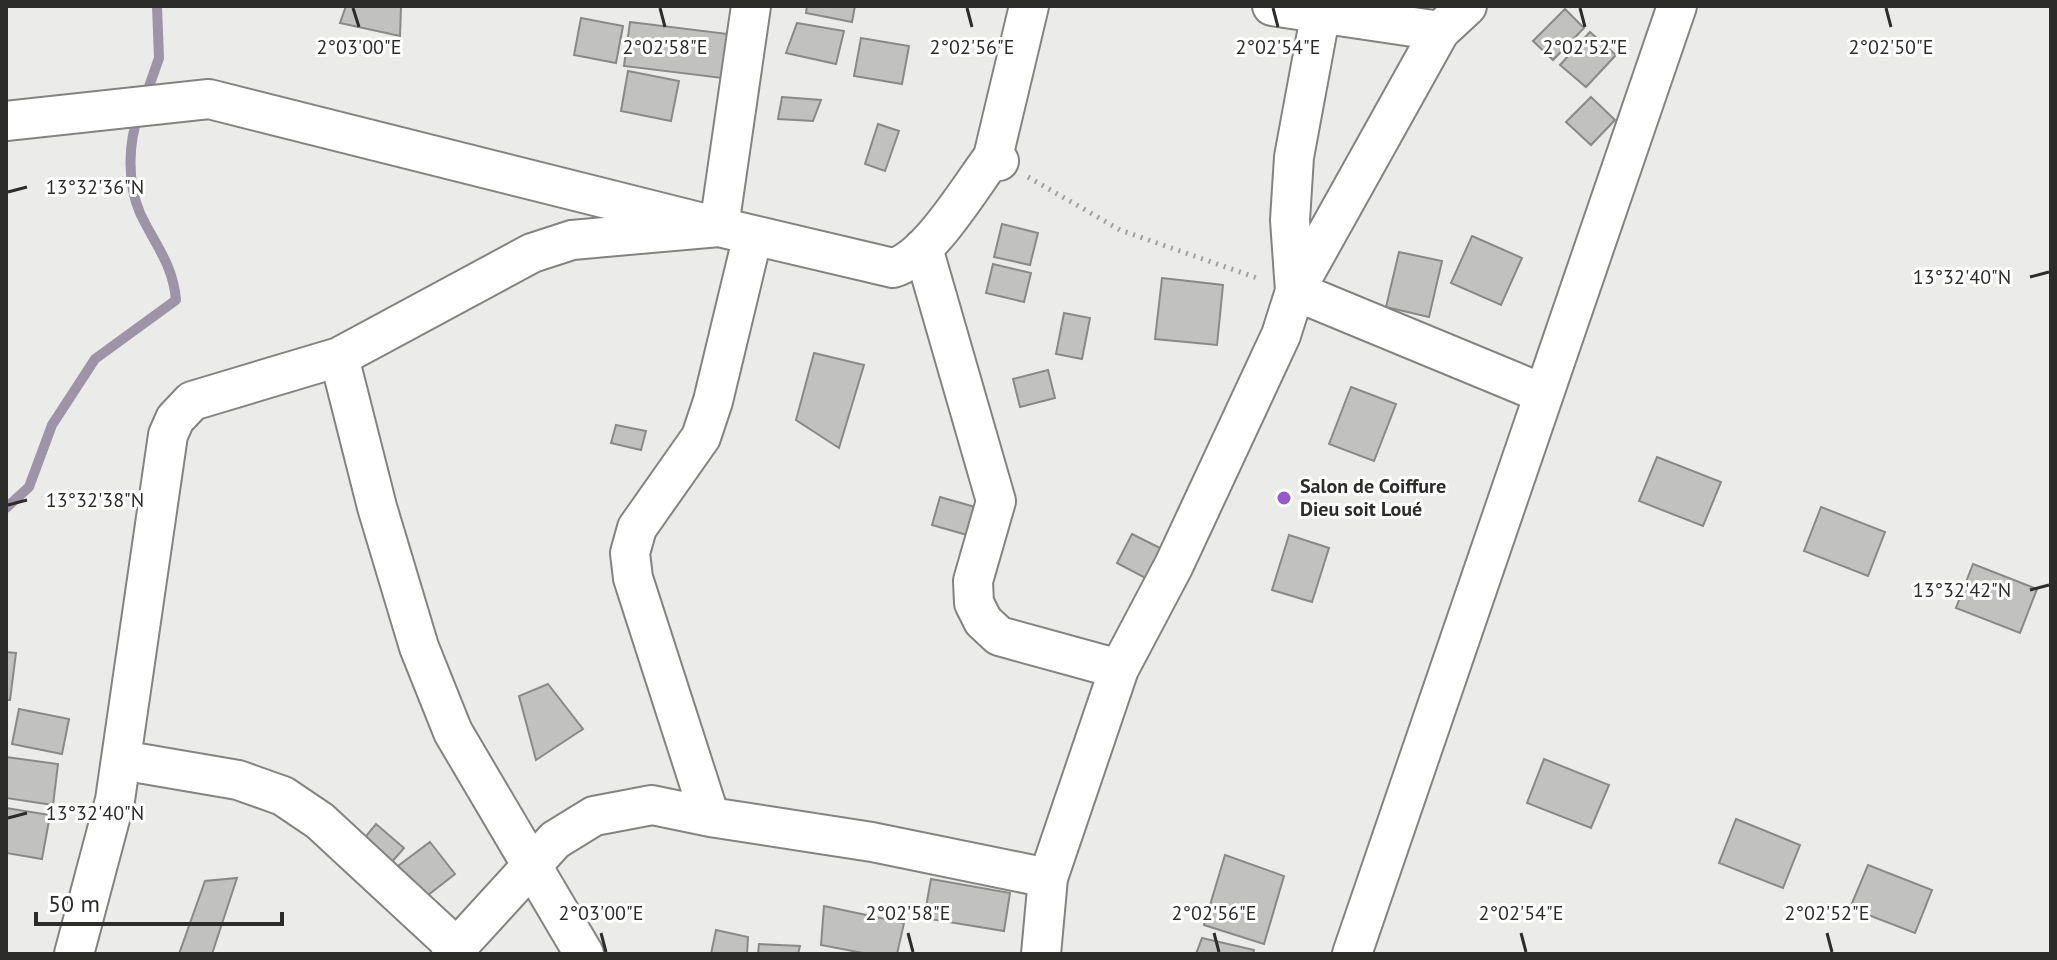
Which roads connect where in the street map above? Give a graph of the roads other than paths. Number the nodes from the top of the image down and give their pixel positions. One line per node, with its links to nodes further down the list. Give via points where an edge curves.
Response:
1 (751, 6): 8 (street)
2 (1029, 6): 9 (street, via 996,159)
3 (1272, 6): 5 (street)
4 (1677, 6): 12 (street)
5 (1321, 11): 6 (street); 10 (street, via 1294,157 1290,220)
6 (1453, 19): 10 (street)
7 (6, 121): 8 (street, via 209,99)
8 (736, 231): 9 (street, via 893,268); 11 (street, via 572,240 532,253); 15 (street, via 713,401 701,437 637,528 630,553 633,578)
9 (923, 248): 13 (street, via 996,501 973,581 974,603 999,636)
10 (1295, 291): 12 (street); 13 (street, via 1274,349 1174,565)
11 (339, 357): 14 (street, via 192,401 175,419 168,435); 16 (street, via 419,647 453,732)
12 (1544, 394): 22 (street)
13 (1119, 669): 17 (street)
14 (121, 760): 18 (street, via 238,780 283,796 320,821); 19 (street)
15 (710, 817): 16 (street, via 652,805 594,816 555,840); 17 (street, via 872,842)
16 (529, 866): 18 (street); 20 (street)
17 (1048, 878): 21 (street)
18 (454, 951)
19 (74, 954)
20 (584, 954)
21 (1041, 954)
22 (1352, 954)

